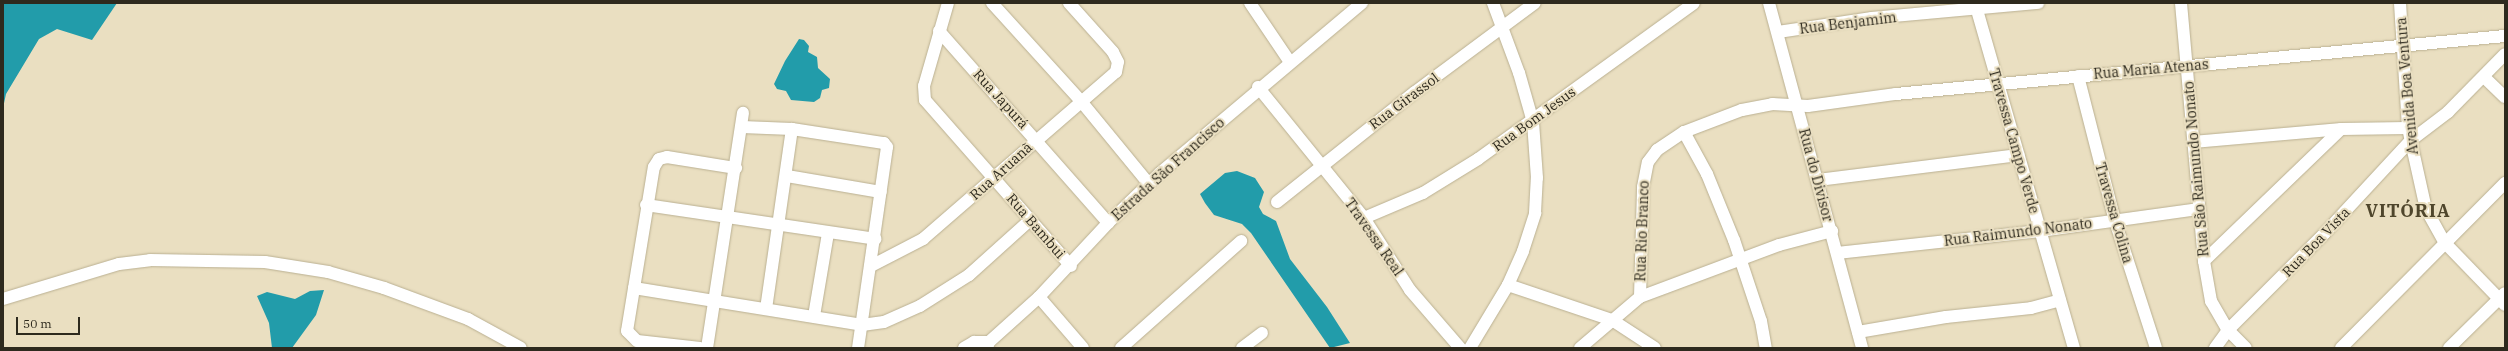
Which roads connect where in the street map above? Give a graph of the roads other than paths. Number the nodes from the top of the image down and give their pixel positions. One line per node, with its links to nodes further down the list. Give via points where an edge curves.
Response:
1 (948, 3): 15 (street, Rua Bambui)
2 (992, 3): 27 (street)
3 (1069, 3): 27 (street, Rua Aruanã, via 1118,62 1114,75)
4 (1250, 3): 20 (street)
5 (1362, 3): 20 (street, Estrada São Francisco)
6 (1493, 3): 14 (street)
7 (1535, 3): 14 (street, Rua Girassol)
8 (1694, 3): 30 (street, Rua Bom Jesus)
9 (1769, 3): 16 (street, Rua do Divisor)
10 (2038, 3): 13 (street, Rua Benjamim)
11 (2181, 3): 21 (street, Rua São Raimundo Nonato)
12 (2400, 3): 18 (street, Avenida Boa Ventura)
13 (1976, 6): 16 (street, Rua Benjamim); 24 (street, Travessa Campo Verde)
14 (1502, 27): 30 (street); 40 (street, Rua Girassol)
15 (939, 31): 36 (street, Rua Japurá); 43 (street, Rua Bambui, via 924,86 925,100)
16 (1778, 32): 28 (street, Rua do Divisor)
17 (2505, 36): 18 (street, Rua Maria Atenas)
18 (2404, 47): 21 (street, Rua Maria Atenas); 32 (street, Avenida Boa Ventura)
19 (2505, 54): 23 (street, Rua Boa Vista)
20 (1290, 62): 25 (street, Estrada São Francisco)
21 (2188, 65): 22 (street, Rua Maria Atenas); 38 (street, Rua São Raimundo Nonato)
22 (2078, 76): 24 (street, Rua Maria Atenas); 54 (street, Travessa Colina)
23 (2484, 77): 26 (street); 37 (street, Rua Boa Vista, via 2448,112)
24 (1998, 85): 28 (street, Rua Maria Atenas); 39 (street, Travessa Campo Verde)
25 (1258, 87): 40 (street, Travessa Real); 46 (street, Estrada São Francisco)
26 (2505, 97)
27 (1080, 100): 36 (street, Rua Aruanã); 46 (street)
28 (1797, 105): 35 (street, Rua Rio Branco, via 1772,104 1742,110); 44 (street, Rua do Divisor)
29 (743, 113): 31 (street)
30 (1533, 122): 52 (street, Rua Bom Jesus, via 1423,193); 68 (street, via 1537,178 1535,213 1523,251)
31 (742, 127): 33 (street); 41 (street)
32 (2408, 128): 34 (street); 37 (street, Avenida Boa Ventura)
33 (792, 129): 42 (street); 47 (street, via 884,143 887,147)
34 (2341, 129): 38 (street); 65 (street)
35 (1684, 132): 64 (street, via 1707,174); 71 (street, Rua Rio Branco, via 1657,150 1648,162 1644,174)
36 (1036, 139): 43 (street, Rua Aruanã); 55 (street, Rua Japurá)
37 (2410, 141): 62 (street, Avenida Boa Ventura, via 2426,209); 80 (street, Rua Boa Vista, via 2324,234)
38 (2193, 142): 50 (street, Rua São Raimundo Nonato)
39 (2018, 155): 44 (street); 58 (street, Travessa Campo Verde)
40 (1320, 165): 48 (street, Rua Girassol); 52 (street, Travessa Real)
41 (736, 168): 49 (street, via 663,157 656,162); 51 (street)
42 (787, 176): 47 (street); 56 (street)
43 (993, 177): 53 (street, Rua Bambui); 66 (street, Rua Aruanã, via 923,239)
44 (1818, 180): 57 (street, Rua do Divisor)
45 (2505, 183): 62 (street)
46 (1149, 184): 55 (street, Estrada São Francisco)
47 (881, 192): 60 (street)
48 (1277, 202)
49 (646, 205): 51 (street); 69 (street)
50 (2199, 209): 54 (street, Rua Raimundo Nonato); 65 (street, Rua São Raimundo Nonato)
51 (728, 217): 56 (street); 75 (street)
52 (1364, 218): 92 (street, Travessa Real, via 1410,290)
53 (1030, 220): 67 (street, Rua Bambui); 79 (street, via 969,275 942,293 884,322)
54 (2114, 221): 58 (street, Rua Raimundo Nonato); 99 (street, Travessa Colina)
55 (1108, 223): 67 (street, Estrada São Francisco)
56 (780, 225): 59 (street); 76 (street)
57 (1832, 231): 63 (street, Rua do Divisor); 64 (street, via 1778,245)
58 (2040, 231): 63 (street, Rua Raimundo Nonato); 74 (street, Travessa Campo Verde)
59 (828, 233): 60 (street); 77 (street)
60 (875, 238): 66 (street)
61 (1241, 241): 90 (street)
62 (2446, 243): 73 (street, Avenida Boa Ventura); 102 (street)
63 (1837, 253): 81 (street, Rua do Divisor)
64 (1741, 260): 71 (street); 96 (street)
65 (2204, 261): 80 (street, Rua São Raimundo Nonato, via 2210,301)
66 (870, 266): 79 (street)
67 (1071, 266): 70 (street, Estrada São Francisco)
68 (1508, 285): 78 (street); 93 (street)
69 (634, 288): 75 (street); 85 (street, via 627,331 637,341)
70 (1039, 297): 83 (street, Estrada São Francisco); 89 (street)
71 (1640, 297): 78 (street)
72 (3, 299): 84 (street, via 119,264 150,260 265,262 328,272 384,288 468,319)
73 (2503, 299): 103 (street)
74 (2060, 300): 81 (street, via 2031,308 1946,317); 98 (street, Travessa Campo Verde)
75 (716, 302): 76 (street); 86 (street)
76 (766, 309): 77 (street)
77 (814, 316): 79 (street)
78 (1612, 320): 94 (street); 95 (street)
79 (862, 324): 87 (street)
80 (2228, 330): 100 (street, Rua Boa Vista); 101 (street)
81 (1858, 332): 97 (street, Rua do Divisor)
82 (1262, 333): 91 (street)
83 (988, 345): 88 (street, via 974,342)
84 (521, 348)
85 (700, 348)
86 (707, 348)
87 (858, 348)
88 (964, 348)
89 (1083, 348)
90 (1121, 348)
91 (1242, 348)
92 (1460, 348)
93 (1470, 348)
94 (1580, 348)
95 (1655, 348)
96 (1766, 348)
97 (1862, 348)
98 (2074, 348)
99 (2156, 348)
100 (2215, 348)
101 (2246, 348)
102 (2341, 348)
103 (2449, 348)

